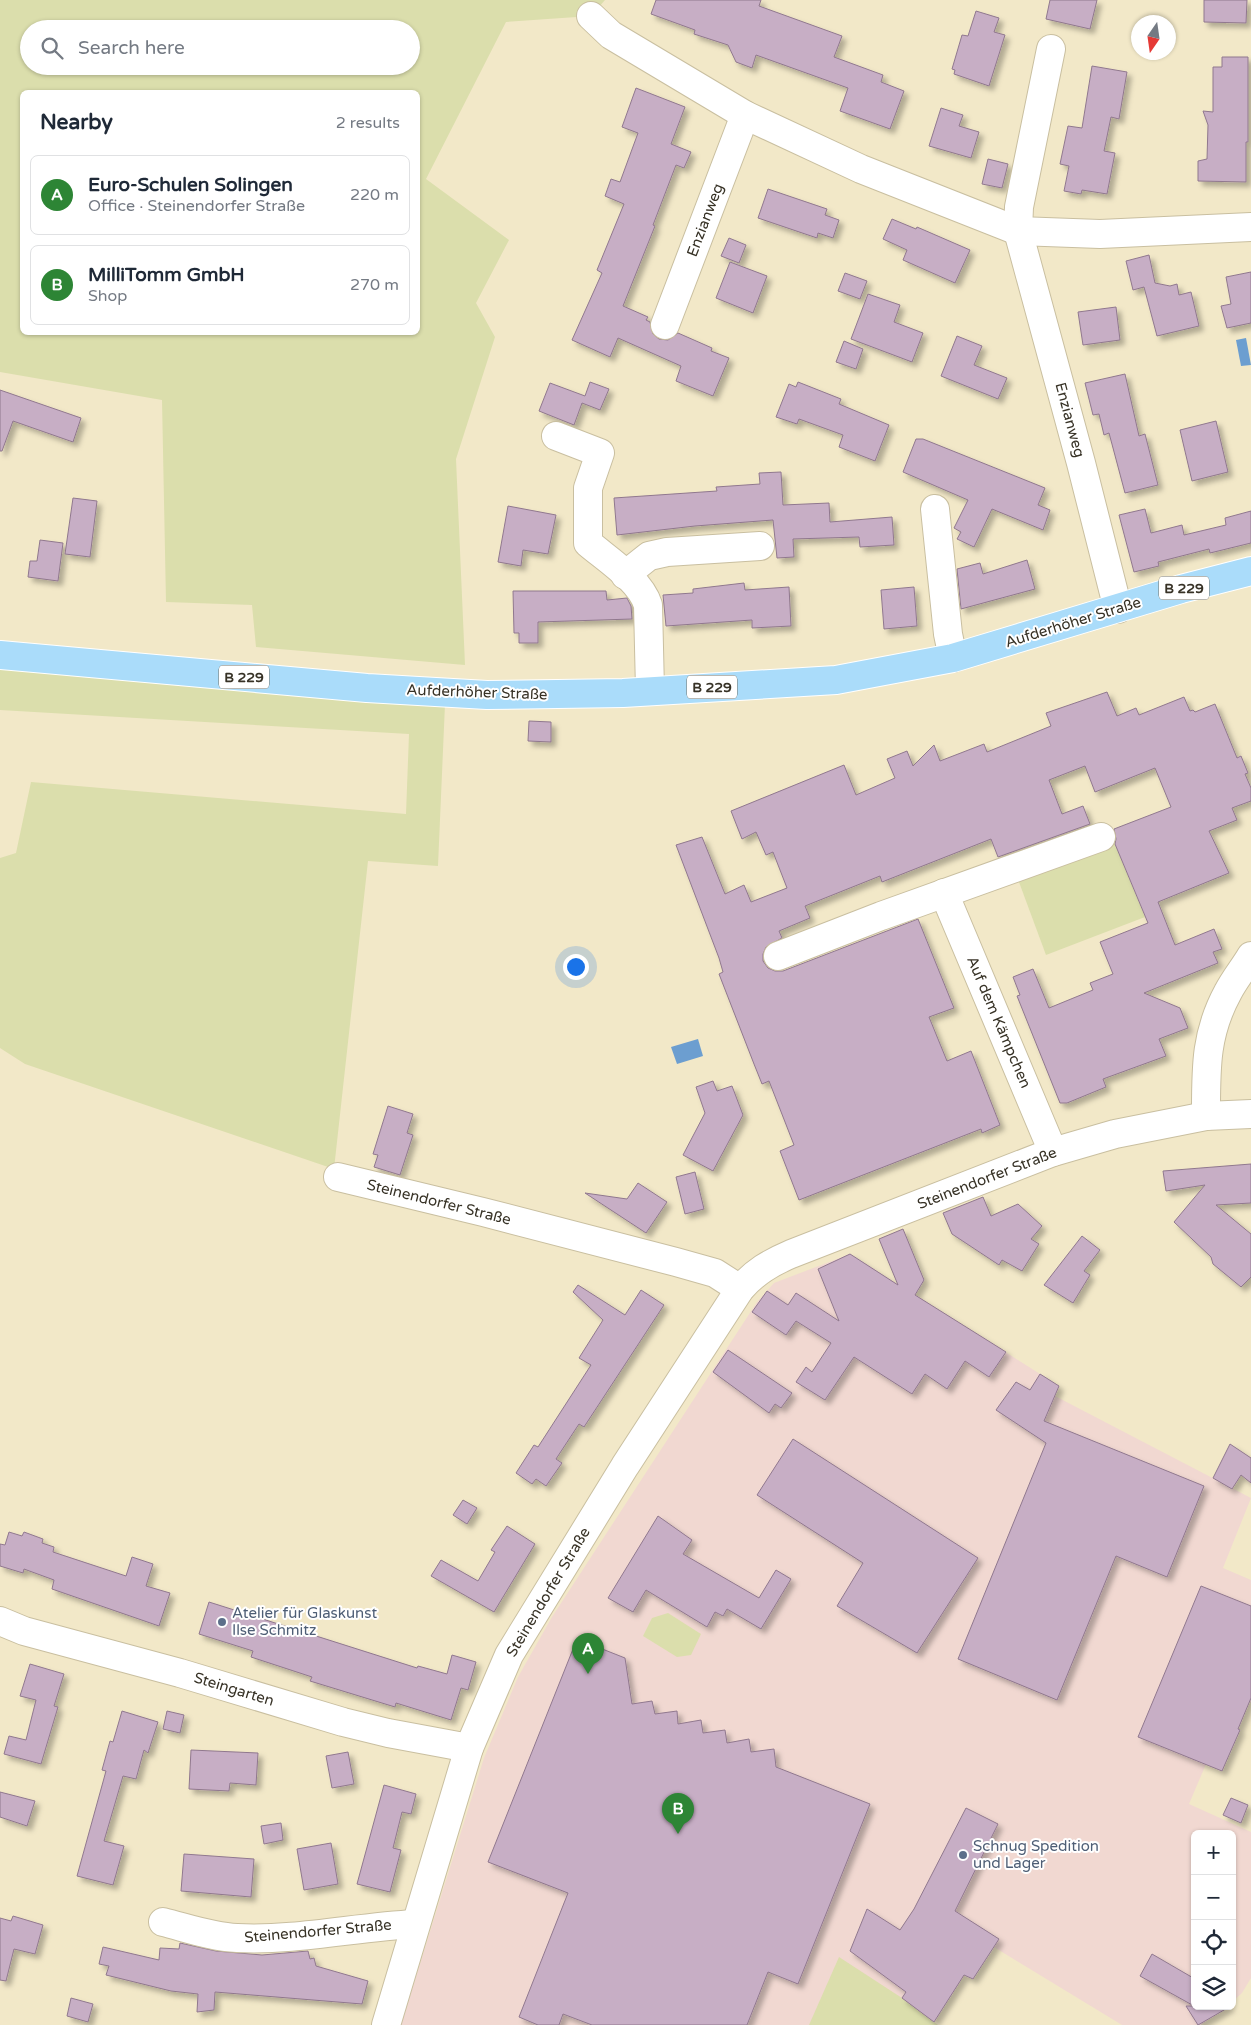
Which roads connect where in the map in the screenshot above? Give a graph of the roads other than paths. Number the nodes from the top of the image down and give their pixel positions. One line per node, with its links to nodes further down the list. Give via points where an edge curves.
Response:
1 (591, 16): 3 (street, via 611,35)
2 (1052, 49): 5 (street, Enzianweg, via 1019,206)
3 (745, 115): 5 (street, via 861,170); 6 (street, Enzianweg)
4 (1251, 227): 5 (street, via 1100,234)
5 (1018, 231): 12 (street, Enzianweg, via 1082,463)
6 (665, 325)
7 (556, 436): 11 (street, via 600,452 588,488 588,543)
8 (935, 509): 14 (street)
9 (760, 546): 11 (street, via 667,552 650,556)
10 (1251, 571): 12 (main road, Aufderhöher Straße / B 229)
11 (625, 575): 15 (street, via 642,592 648,606)
12 (1118, 609): 14 (main road, Aufderhöher Straße / B 229)
13 (0, 655): 15 (main road, Aufderhöher Straße / B 229, via 366,688 487,695)
14 (953, 658): 15 (main road, Aufderhöher Straße / B 229, via 836,680)
15 (650, 690)
16 (1101, 837): 17 (street)
17 (944, 893): 18 (street); 22 (street, Auf dem Kämpchen)
18 (778, 956)
19 (1251, 956): 21 (street, via 1229,990 1212,1026 1207,1053)
20 (1251, 1114): 21 (street, Steinendorfer Straße)
21 (1206, 1116): 22 (street, Steinendorfer Straße, via 1115,1134)
22 (1053, 1152): 24 (street, Steinendorfer Straße, via 767,1264)
23 (338, 1177): 24 (street, Steinendorfer Straße, via 715,1273)
24 (740, 1289): 26 (street, Steinendorfer Straße, via 516,1642)
25 (0, 1621): 26 (street, Steingarten, via 24,1631 180,1673 342,1722)
26 (470, 1748): 28 (street, Steinendorfer Straße)
27 (162, 1922): 28 (street, Steinendorfer Straße, via 236,1938)
28 (416, 1924): 29 (street, Steinendorfer Straße)
29 (386, 2025)

